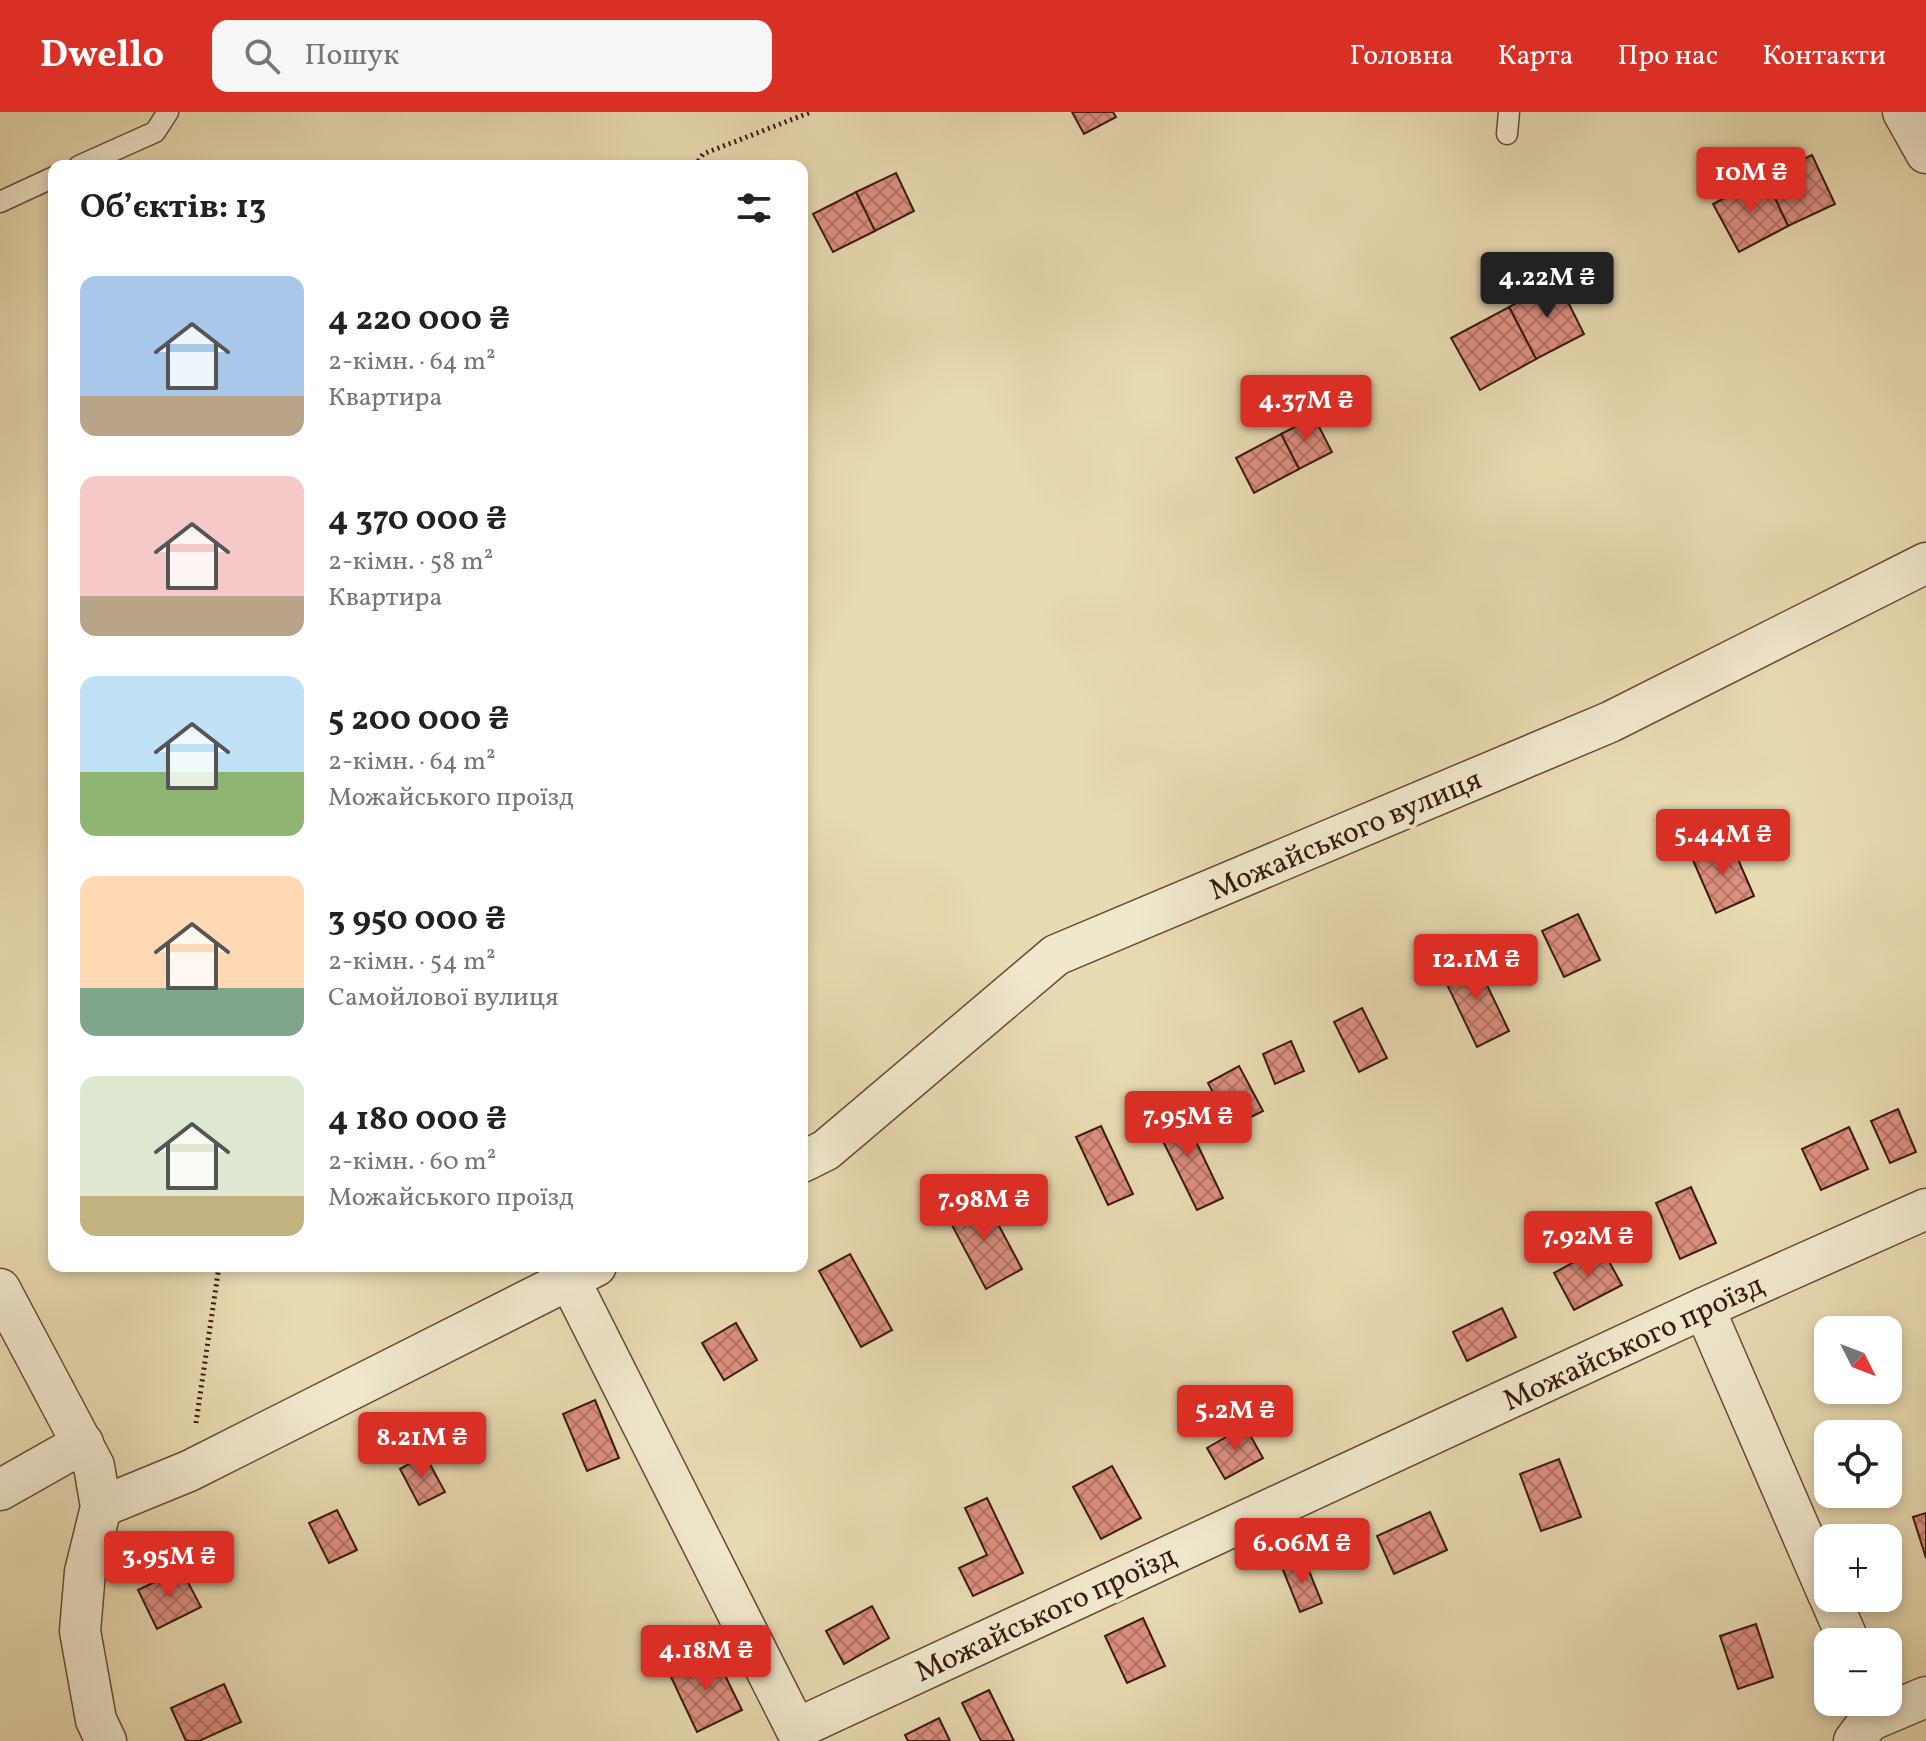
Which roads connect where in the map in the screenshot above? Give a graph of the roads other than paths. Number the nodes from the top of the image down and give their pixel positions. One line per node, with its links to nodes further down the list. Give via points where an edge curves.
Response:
1 (168, 112): 6 (lane, via 155,132)
2 (1509, 112): 4 (lane)
3 (1903, 112): 5 (street)
4 (1507, 134)
5 (1926, 153)
6 (92, 160)
7 (48, 180): 8 (lane)
8 (0, 202)
9 (1926, 563): 10 (street, Можайського вулиця, via 1610,722 1056,955 826,1150)
10 (808, 1159)
11 (1926, 1209): 14 (street, Можайського проїзд)
12 (582, 1273): 17 (street, via 189,1471); 21 (street, Можайського проїзд)
13 (0, 1289): 15 (street)
14 (1704, 1308): 18 (street); 21 (street, Можайського проїзд)
15 (83, 1443): 16 (street); 17 (street, via 94,1466)
16 (0, 1490)
17 (101, 1507): 22 (street, via 85,1572 80,1631 96,1720)
18 (1814, 1561)
19 (1926, 1697): 20 (street)
20 (1870, 1720)
21 (781, 1735)
22 (106, 1741)

